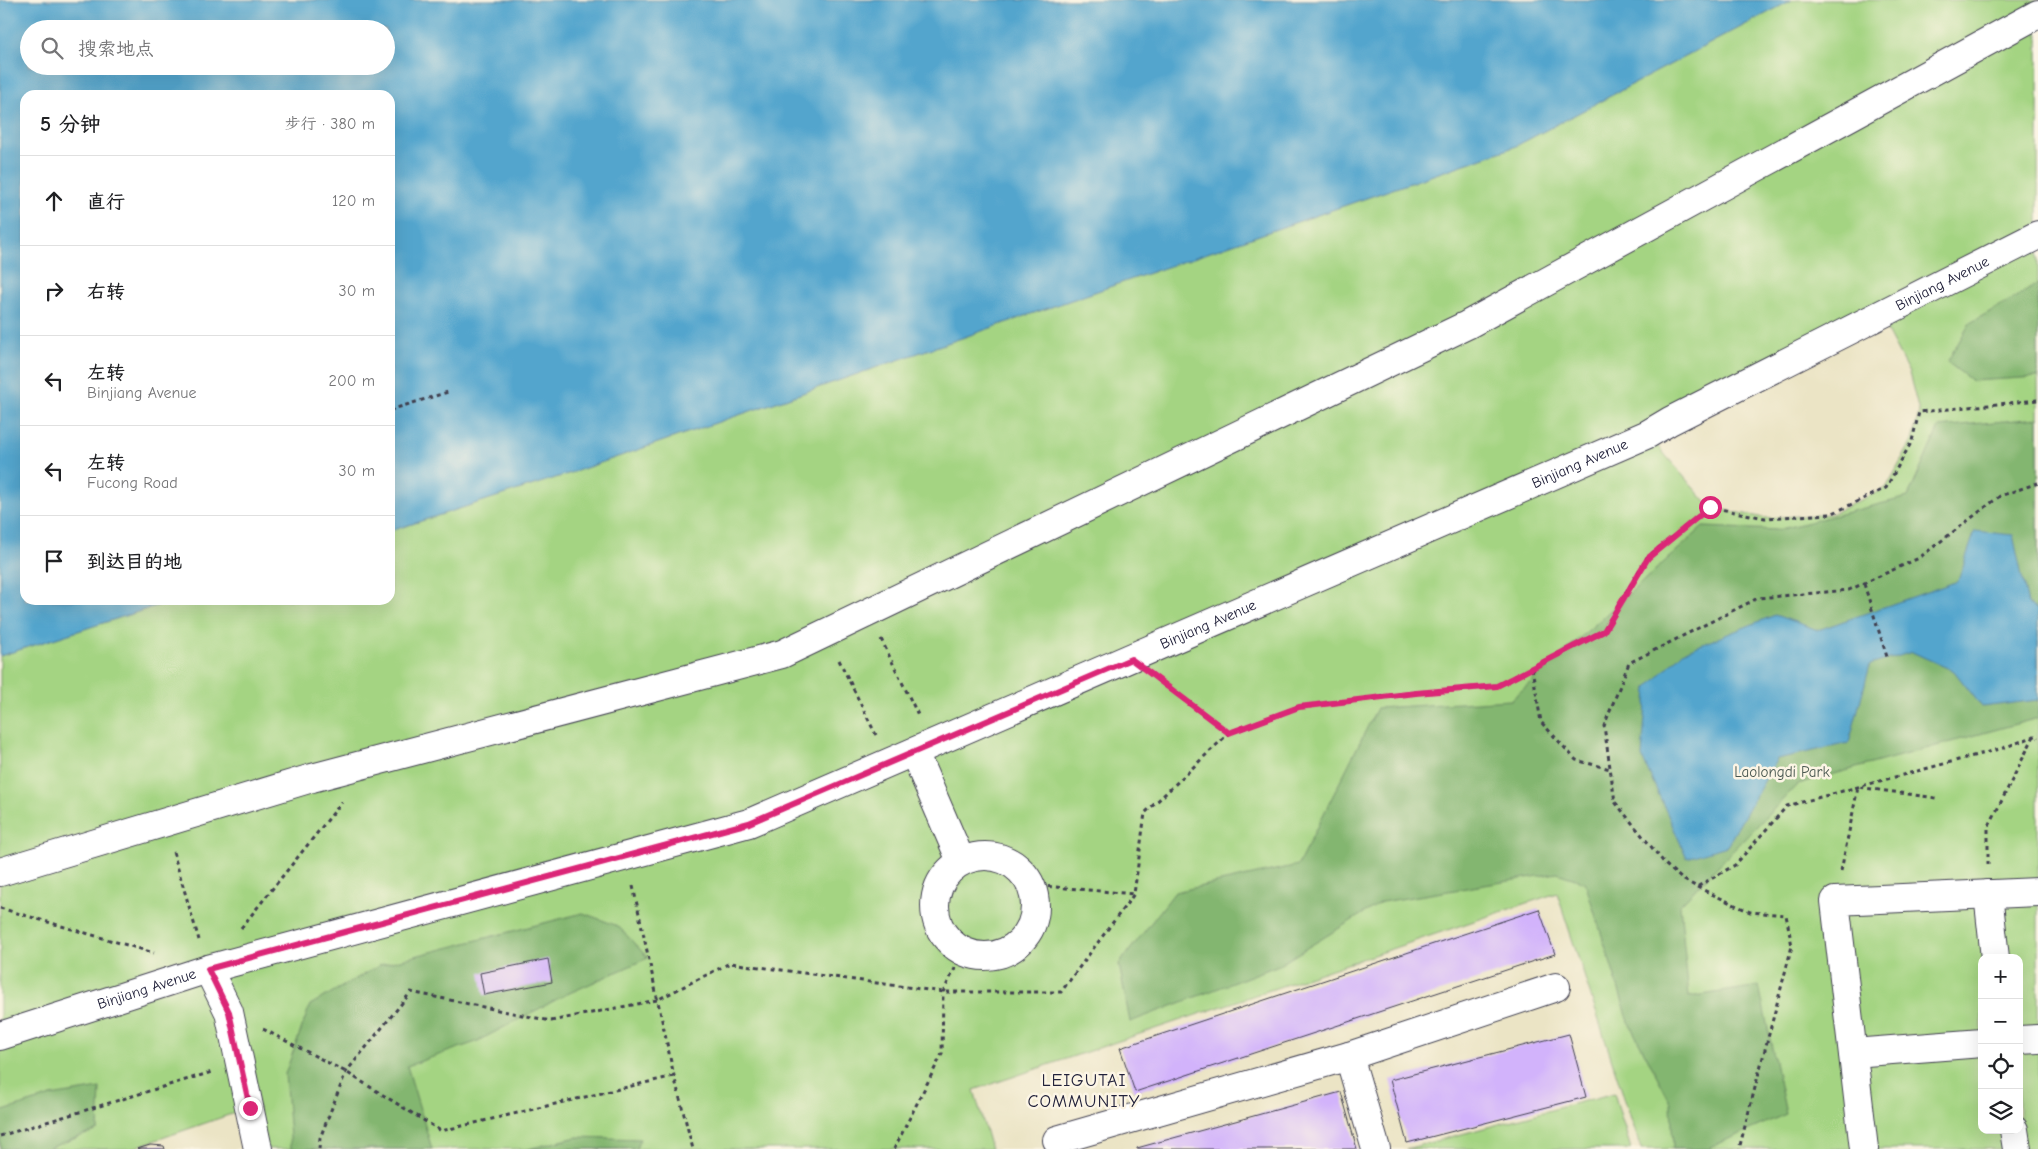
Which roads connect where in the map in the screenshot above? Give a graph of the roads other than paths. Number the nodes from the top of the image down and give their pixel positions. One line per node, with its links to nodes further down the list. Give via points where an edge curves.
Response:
1 (2038, 14): 5 (street, via 1468,325 782,654 312,778)
2 (2038, 235): 3 (street, Binjiang Avenue, via 1648,434)
3 (924, 748): 4 (street); 9 (street, Binjiang Avenue, via 749,823)
4 (961, 861): 4 (street, via 949,870 935,899 935,915 941,930 964,952 980,956 998,955 1014,948 1026,936 1034,920 1036,902 1032,885 1010,862 994,856 977,856)
5 (0, 872)
6 (2038, 892): 7 (street)
7 (1988, 894): 8 (street); 15 (street, via 1835,901)
8 (1995, 954)
9 (208, 969): 11 (street, Binjiang Avenue); 19 (street, via 229,1012)
10 (1556, 988): 16 (street)
11 (0, 1036)
12 (2038, 1039): 13 (street)
13 (2023, 1040)
14 (1978, 1043): 15 (street)
15 (1853, 1053): 21 (street)
16 (1349, 1056): 18 (street); 20 (street)
17 (2014, 1134): 22 (street)
18 (1057, 1140)
19 (258, 1149)
20 (1376, 1149)
21 (1864, 1149)
22 (2016, 1149)

